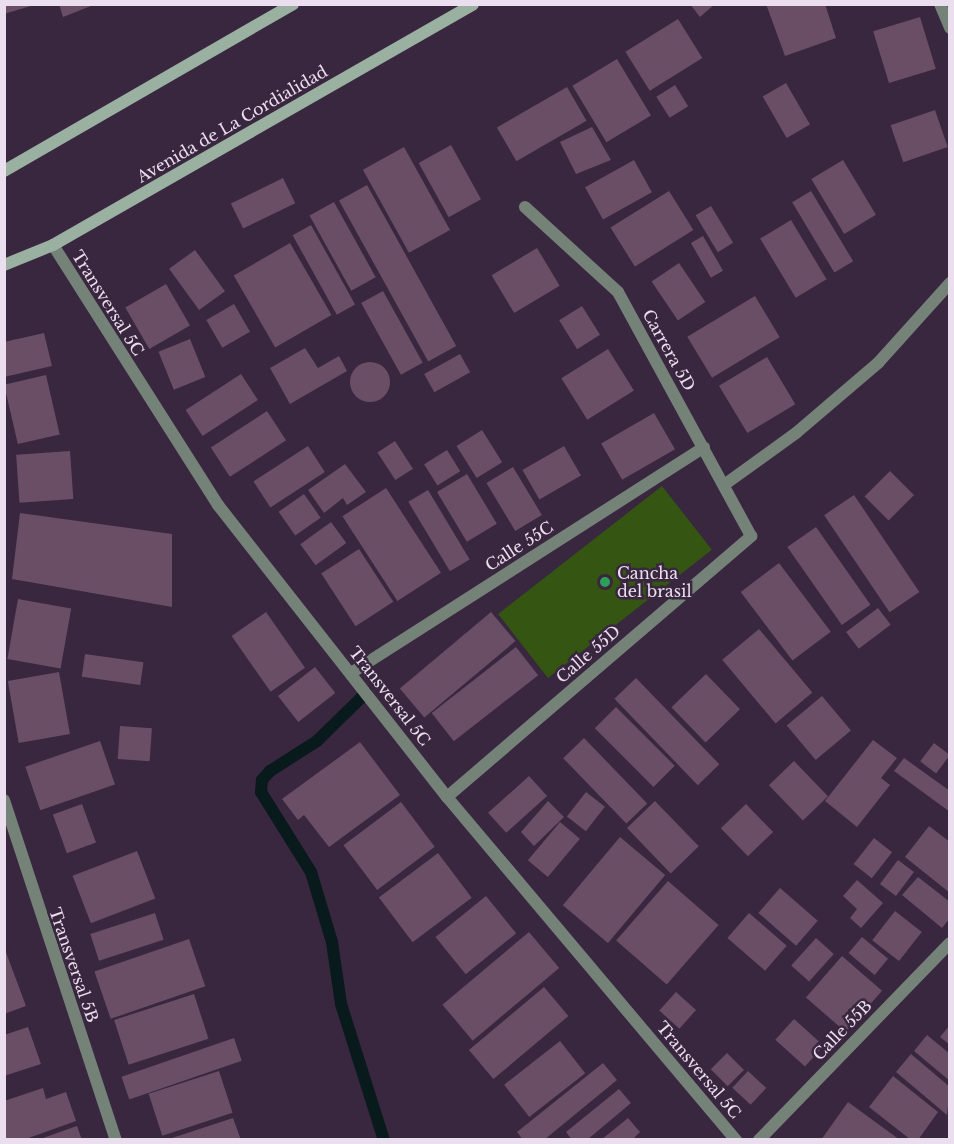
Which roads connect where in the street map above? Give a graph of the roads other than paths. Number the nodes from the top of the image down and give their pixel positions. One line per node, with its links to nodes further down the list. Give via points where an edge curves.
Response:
1 (292, 4): 5 (main road)
2 (472, 4): 7 (main road, Avenida de La Cordialidad)
3 (940, 4): 4 (street)
4 (950, 28)
5 (4, 171)
6 (525, 207): 10 (street, Carrera 5D, via 618,292)
7 (53, 245): 8 (main road, Avenida de La Cordialidad); 13 (street, Transversal 5C, via 218,505)
8 (4, 265)
9 (950, 283): 11 (street, via 878,363 796,433)
10 (705, 447): 11 (street, Carrera 5D); 13 (street, Calle 55C)
11 (724, 485): 12 (street, Carrera 5D)
12 (751, 536): 14 (street, Calle 55D)
13 (351, 673): 14 (street, Transversal 5C)
14 (447, 797): 18 (street, Transversal 5C)
15 (4, 800): 17 (street, Transversal 5B)
16 (950, 943): 19 (street, Calle 55B)
17 (116, 1140)
18 (736, 1140)
19 (759, 1140)

